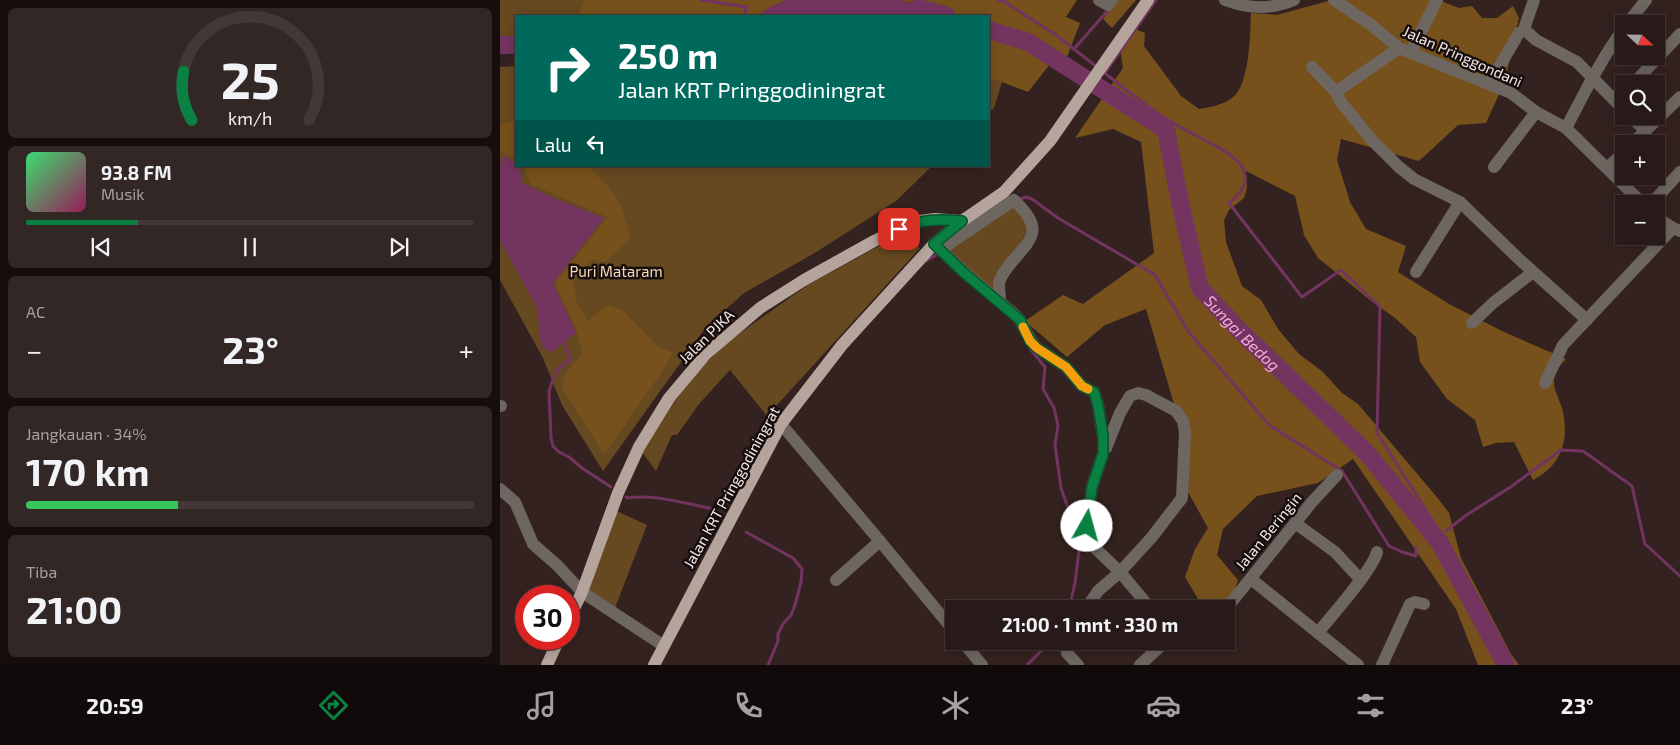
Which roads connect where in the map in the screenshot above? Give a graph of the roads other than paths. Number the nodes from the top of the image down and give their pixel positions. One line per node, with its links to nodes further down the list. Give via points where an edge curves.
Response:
1 (1099, 0): 2 (street, via 1108,5)
2 (1112, 0)
3 (1148, 0): 34 (main road, Jalan KRT Pringgodiningrat, via 1050,142 1004,192)
4 (1225, 0): 5 (street, via 1241,6 1263,8)
5 (1294, 0)
6 (1334, 0): 14 (street, Jalan Pringgondani)
7 (1437, 0): 14 (street)
8 (1534, 0): 11 (street)
9 (1640, 2): 10 (street)
10 (1632, 15)
11 (1525, 30): 17 (street, via 1536,40 1577,62); 18 (street, via 1519,33)
12 (1680, 34): 16 (street)
13 (1615, 40): 17 (street)
14 (1405, 50): 18 (street, Jalan Pringgondani); 19 (street)
15 (1312, 67): 19 (street)
16 (1641, 75)
17 (1592, 78): 20 (street); 24 (street)
18 (1489, 84): 22 (street, Jalan Pringgondani, via 1511,93)
19 (1336, 92): 33 (street, via 1371,139 1400,167 1414,179)
20 (1615, 97)
21 (1680, 97): 25 (street)
22 (1536, 112): 24 (street, Jalan Pringgondani); 28 (street)
23 (1640, 125): 25 (street)
24 (1566, 128): 29 (street, Jalan Pringgondani)
25 (1646, 131): 26 (street)
26 (1642, 135)
27 (1615, 160): 29 (street)
28 (1494, 166)
29 (1607, 168): 31 (street, Jalan Pringgondani)
30 (1680, 172): 32 (street)
31 (1634, 195)
32 (1659, 195)
33 (1460, 202): 38 (street); 39 (street)
34 (962, 221): 37 (main road, Jalan KRT Pringgodiningrat); 55 (main road, Jalan PJKA, via 935,219 912,222 874,241 760,308 706,354 668,398 639,447 618,493)
35 (1665, 223): 36 (street)
36 (1676, 230): 41 (street)
37 (937, 247): 40 (street); 40 (street, via 1014,200 1034,227 1028,243 1004,271); 44 (main road, Jalan KRT Pringgodiningrat, via 842,345)
38 (1416, 272)
39 (1533, 272): 41 (street); 42 (street)
40 (1000, 302): 45 (street, via 1020,320 1037,348 1066,367 1082,386 1094,392 1103,436)
41 (1587, 320): 43 (street, via 1563,345)
42 (1472, 323)
43 (1545, 383)
44 (781, 424): 49 (street); 63 (main road, Jalan KRT Pringgodiningrat)
45 (1103, 454): 51 (street, via 1092,487 1087,526 1095,548); 51 (street, via 1130,396 1146,395 1176,411 1183,421 1182,498)
46 (1337, 475): 48 (street, Jalan Beringin)
47 (500, 489): 55 (street, via 515,502 533,544)
48 (1295, 523): 52 (street, via 1335,552); 54 (street, Jalan Beringin)
49 (880, 541): 53 (street); 61 (street)
50 (1377, 552): 52 (street)
51 (1120, 572): 57 (street); 58 (street)
52 (1360, 579): 62 (street)
53 (836, 580)
54 (1251, 580): 59 (street, Jalan Beringin); 62 (street)
55 (582, 592): 56 (main road, Jalan PJKA); 63 (street)
56 (580, 596)
57 (1092, 600)
58 (1143, 600)
59 (1234, 600)
60 (1424, 604): 74 (street, via 1410,604)
61 (945, 621)
62 (1318, 633): 73 (street)
63 (664, 646): 69 (main road, Jalan KRT Pringgodiningrat)
64 (554, 650): 68 (main road)
65 (970, 650): 70 (street)
66 (1067, 650): 71 (street)
67 (1156, 650): 72 (street)
68 (547, 665)
69 (654, 665)
70 (982, 665)
71 (1078, 665)
72 (1140, 665)
73 (1358, 665)
74 (1382, 665)

